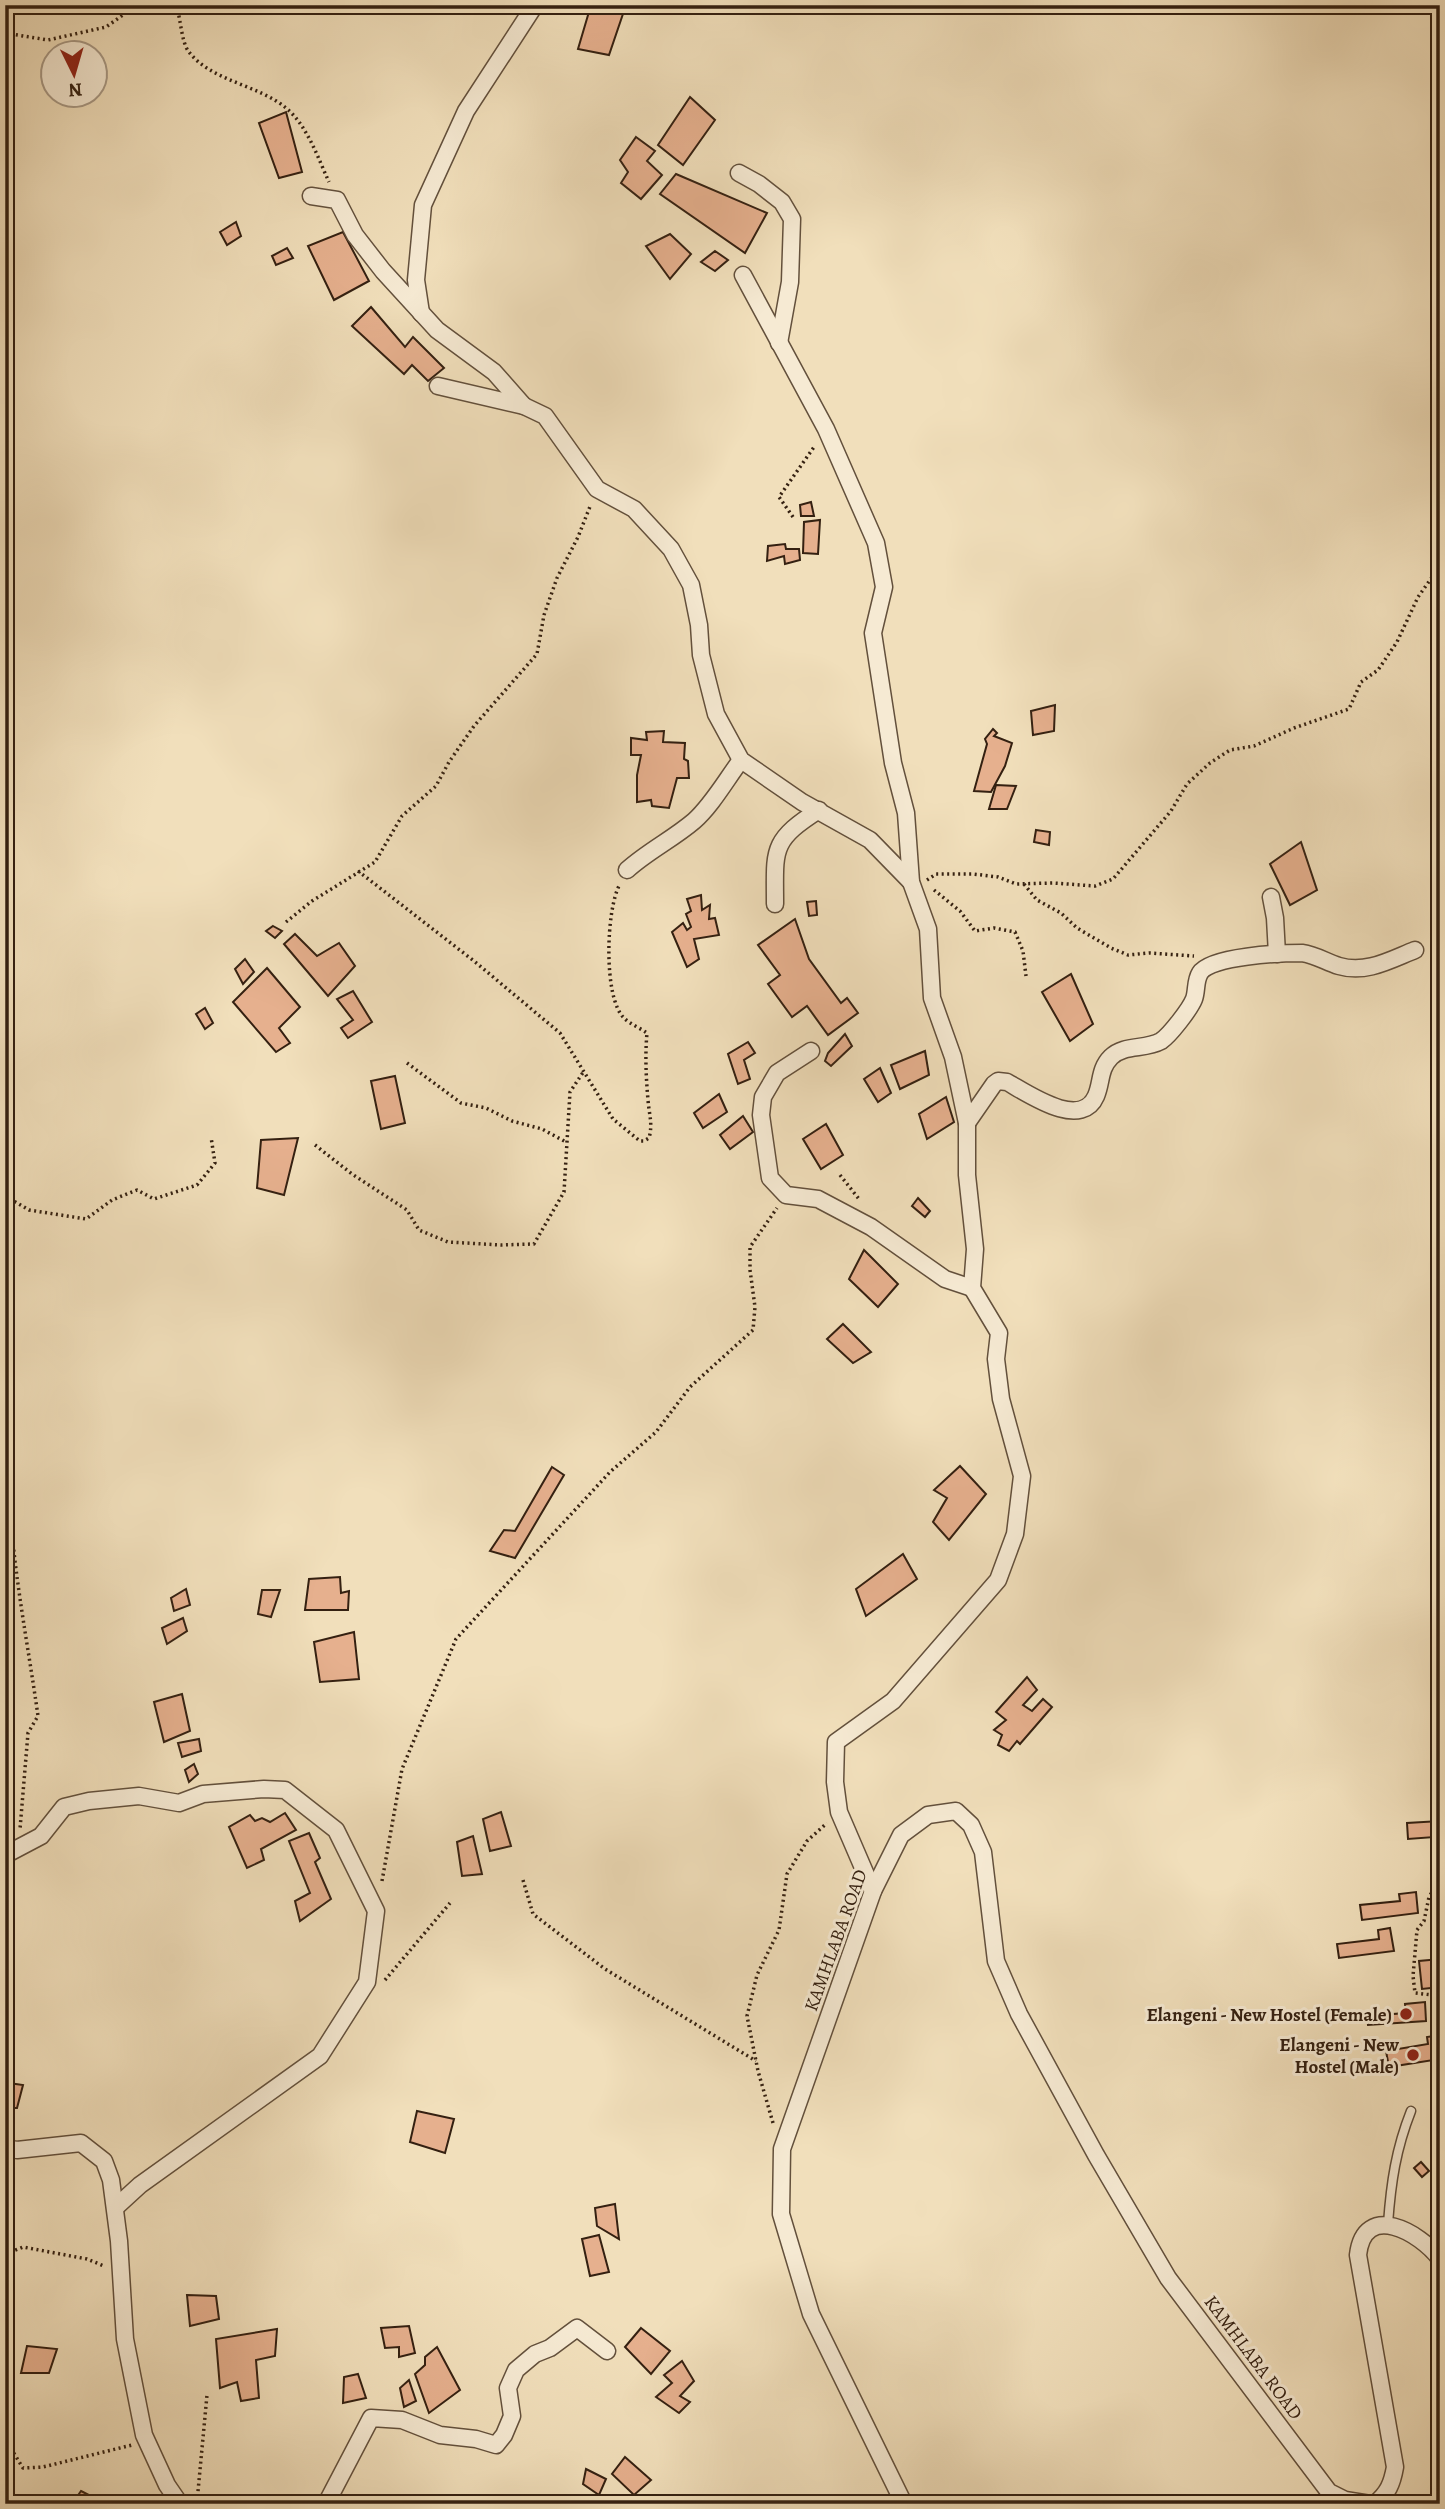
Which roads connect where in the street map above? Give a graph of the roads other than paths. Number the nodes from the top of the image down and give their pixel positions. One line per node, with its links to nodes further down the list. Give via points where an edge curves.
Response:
1 (535, 5): 5 (street, via 466,111 423,205 416,280)
2 (739, 173): 6 (street, via 782,202 792,219 790,282)
3 (311, 196): 5 (street, via 338,200 355,235)
4 (743, 275): 6 (street)
5 (421, 313): 8 (street, via 494,373)
6 (779, 342): 12 (street, via 826,429 876,543 884,587 873,633 893,763 906,813)
7 (439, 386): 8 (street)
8 (524, 406): 9 (street, via 545,416 597,489 634,509 671,549 691,585 701,655 716,714)
9 (741, 760): 10 (street); 11 (street, via 697,818)
10 (819, 810): 12 (street, via 870,840); 14 (street, via 791,828 775,854)
11 (627, 870)
12 (911, 882): 18 (street, via 928,929 932,999 953,1056)
13 (1271, 897): 16 (street)
14 (775, 904)
15 (1415, 950): 16 (street, via 1359,969 1314,955)
16 (1277, 954): 18 (street, via 1223,960 1205,967 1193,1000 1168,1034 1150,1045 1120,1051 1105,1063 1096,1096 1084,1109 1054,1108 998,1081)
17 (811, 1051): 19 (street, via 777,1073 762,1097 770,1178 786,1195 818,1199 871,1227 945,1279)
18 (967, 1123): 19 (street, via 975,1249)
19 (972, 1288): 21 (street, via 999,1333 996,1359 1001,1399 1022,1476 1016,1534 990,1590 893,1701 836,1742 839,1812)
20 (12, 1852): 24 (street, via 41,1836 64,1807 89,1801 139,1796 179,1803 202,1794 285,1790 336,1830 376,1911 367,1982 320,2056)
21 (873, 1891): 30 (street, KAMHLABA ROAD, via 782,2149 781,2214 811,2314); 31 (street, KAMHLABA ROAD, via 901,1835 928,1815 956,1811 971,1825 983,1852 996,1961 1025,2026 1168,2278 1329,2492 1345,2500)
22 (1411, 2110): 25 (lane, via 1392,2173)
23 (5, 2148): 24 (street, via 81,2144 104,2161)
24 (116, 2207): 28 (street, via 125,2339 144,2435)
25 (1388, 2224): 26 (street, via 1430,2246); 31 (street, KAMHLABA ROAD, via 1373,2228 1360,2241 1358,2255 1395,2467 1387,2494)
26 (1440, 2259)
27 (607, 2351): 29 (street, via 577,2328 516,2370 508,2388 512,2416 496,2445 440,2435 402,2420 371,2418)
28 (180, 2504)
29 (326, 2504)
30 (904, 2504)
31 (1373, 2504)

